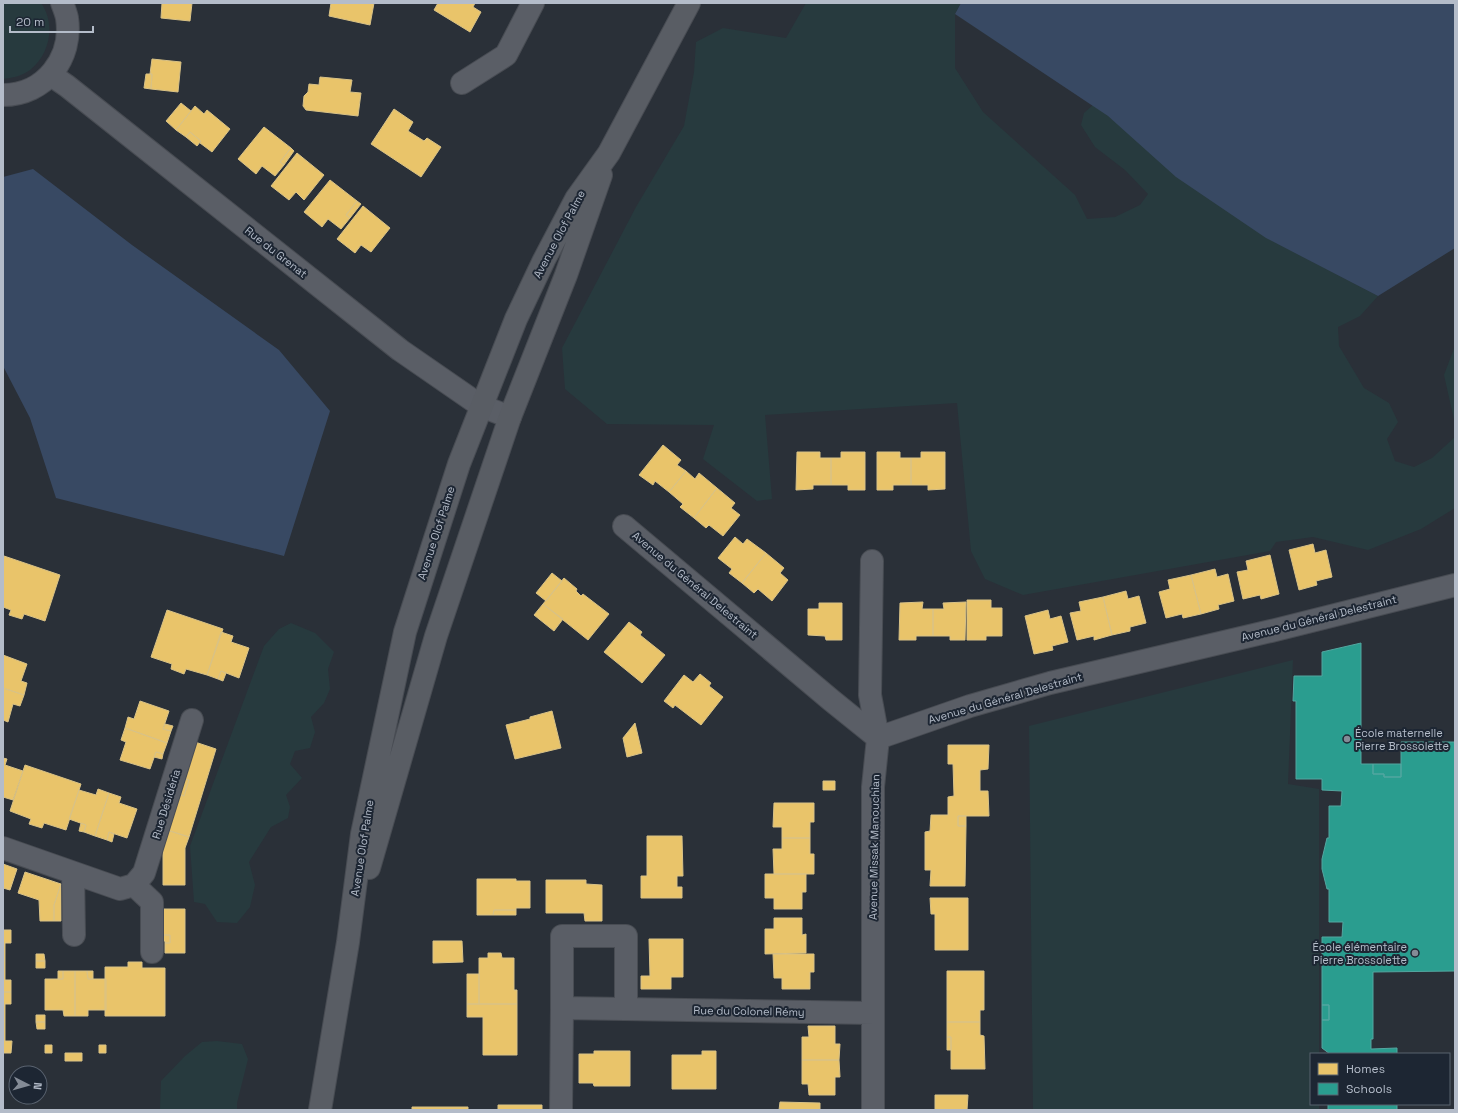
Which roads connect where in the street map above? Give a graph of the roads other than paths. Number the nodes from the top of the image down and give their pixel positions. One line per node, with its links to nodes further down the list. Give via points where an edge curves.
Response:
1 (62, 3): 4 (street, via 67,17 68,34 63,56)
2 (533, 3): 5 (street, via 506,55)
3 (689, 3): 7 (main road, Avenue Olof Palme)
4 (51, 75): 6 (street, via 34,88); 8 (street, Rue du Grenat, via 400,350)
5 (462, 83)
6 (3, 96)
7 (609, 153): 8 (main road, Avenue Olof Palme, via 576,199 544,260 516,319); 9 (main road, Avenue Olof Palme, via 566,275)
8 (481, 406): 9 (street, Rue du Grenat); 19 (main road, Avenue Olof Palme, via 459,464 406,632 362,834)
9 (510, 417): 19 (main road, Avenue Olof Palme, via 436,636)
10 (624, 526): 14 (street, Avenue du Général Delestraint)
11 (872, 561): 14 (street, Avenue Missak Manouchian, via 870,695)
12 (1455, 584): 14 (street, Avenue du Général Delestraint, via 1050,683 970,706)
13 (192, 720): 17 (street, Rue Désidéria, via 144,873)
14 (878, 738): 23 (street, Avenue Missak Manouchian, via 873,787)
15 (3, 848): 16 (street)
16 (73, 873): 17 (street, via 120,889); 18 (street)
17 (134, 885): 20 (street, via 152,902)
18 (74, 935)
19 (348, 942): 24 (main road, Avenue Olof Palme)
20 (152, 952)
21 (562, 1008): 22 (street, Rue du Colonel Rémy); 22 (street, via 562,936 626,936); 25 (street)
22 (626, 1009): 23 (street, Rue du Colonel Rémy)
23 (872, 1013): 26 (street, Avenue Missak Manouchian)
24 (320, 1110)
25 (561, 1110)
26 (873, 1110)

